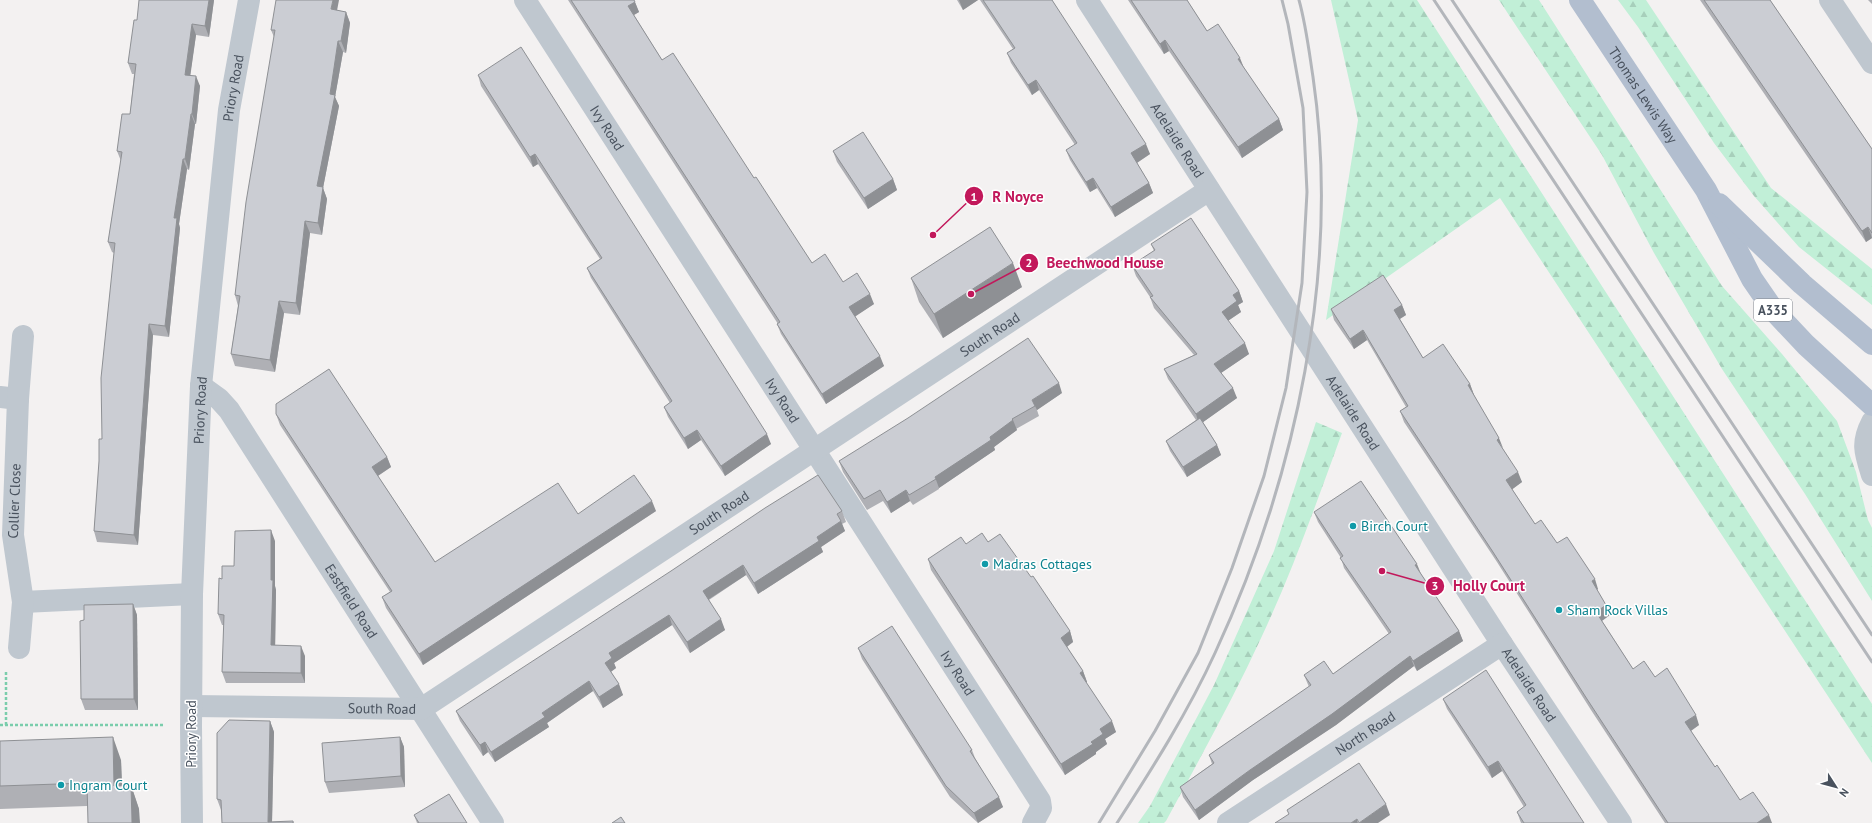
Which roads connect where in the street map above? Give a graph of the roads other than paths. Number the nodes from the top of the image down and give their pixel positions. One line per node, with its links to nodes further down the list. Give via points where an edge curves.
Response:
1 (249, 0): 11 (street, Priory Road, via 229,110)
2 (525, 0): 15 (street, Ivy Road)
3 (1087, 0): 7 (street, Adelaide Road)
4 (1580, 0): 8 (main road, Thomas Lewis Way / A335)
5 (1830, 0): 6 (street)
6 (1872, 63)
7 (1209, 190): 15 (street, South Road); 19 (street, Adelaide Road)
8 (1706, 190): 10 (main road, Thomas Lewis Way / A335, via 1802,284); 13 (main road, Thomas Lewis Way / A335, via 1752,279 1774,311 1806,345)
9 (23, 336): 12 (street, Collier Close)
10 (1872, 344)
11 (200, 386): 17 (street, Priory Road); 21 (street, Eastfield Road, via 219,399 229,410)
12 (9, 398): 18 (street, Collier Close, via 13,535)
13 (1872, 405)
14 (1872, 422): 16 (street, via 1864,441 1865,454)
15 (815, 450): 21 (street, South Road); 25 (street, Ivy Road, via 1040,801 1041,808)
16 (1872, 475)
17 (192, 594): 18 (street); 22 (street, Priory Road)
18 (23, 602): 20 (street, Collier Close)
19 (1502, 644): 26 (street, North Road); 27 (street, Adelaide Road)
20 (19, 648)
21 (421, 709): 22 (street, South Road); 24 (street, Eastfield Road)
22 (191, 716): 23 (street, Priory Road)
23 (192, 823)
24 (493, 823)
25 (1033, 823)
26 (1228, 823)
27 (1621, 823)

